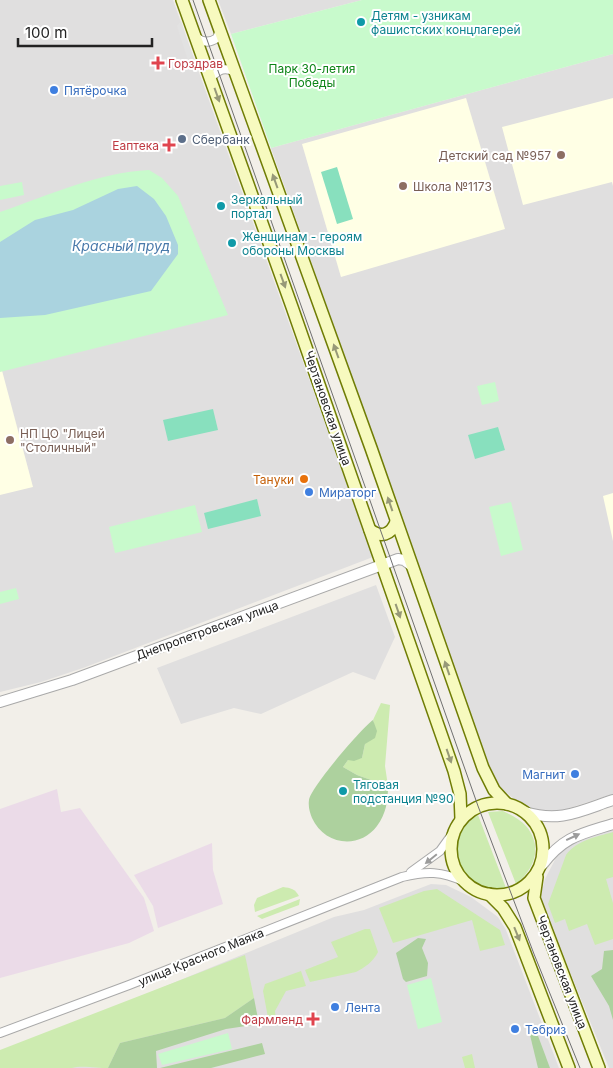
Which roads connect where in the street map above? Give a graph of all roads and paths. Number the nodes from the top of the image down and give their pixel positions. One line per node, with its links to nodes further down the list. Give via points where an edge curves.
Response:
1 (182, 0): 4 (main road, Чертановская улица)
2 (209, 0): 3 (main road, Чертановская улица)
3 (220, 30): 4 (street, via 217,38 208,42); 5 (main road, Чертановская улица)
4 (196, 37): 6 (main road, Чертановская улица)
5 (235, 72): 6 (street, via 223,68); 7 (main road, Чертановская улица, one-way to 5)
6 (210, 78): 8 (main road, Чертановская улица, one-way to 8)
7 (396, 522): 8 (main road, via 389,533 383,535); 10 (main road, Чертановская улица)
8 (370, 530): 9 (main road, Чертановская улица)
9 (382, 565): 10 (street, Днепропетровская улица, via 398,559); 11 (street, Днепропетровская улица, via 72,680); 15 (main road, Чертановская улица, one-way to 15, via 456,778)
10 (412, 566): 13 (main road, Чертановская улица, one-way to 10, via 494,790 482,768)
11 (0, 702)
12 (613, 800): 14 (street, via 549,818)
13 (507, 804): 14 (main road, Чертановская улица); 15 (main road, Чертановская улица, via 482,804)
14 (525, 812): 18 (main road, Чертановская улица, via 533,820 542,840 544,851)
15 (461, 819): 17 (main road, Чертановская улица)
16 (613, 824): 18 (street, one-way to 16, via 561,844)
17 (453, 833): 19 (street, улица Красного Маяка, one-way to 19, via 440,851); 20 (main road, Чертановская улица, via 450,846 452,860)
18 (540, 870): 21 (main road, via 530,883 516,892); 24 (main road, Чертановская улица, via 534,889 536,903)
19 (402, 877): 20 (street, улица Красного Маяка, via 437,873); 22 (street, улица Красного Маяка)
20 (465, 882): 21 (main road)
21 (489, 894): 23 (main road, one-way to 23, via 515,927)
22 (0, 1033)
23 (569, 1068)
24 (599, 1068)

